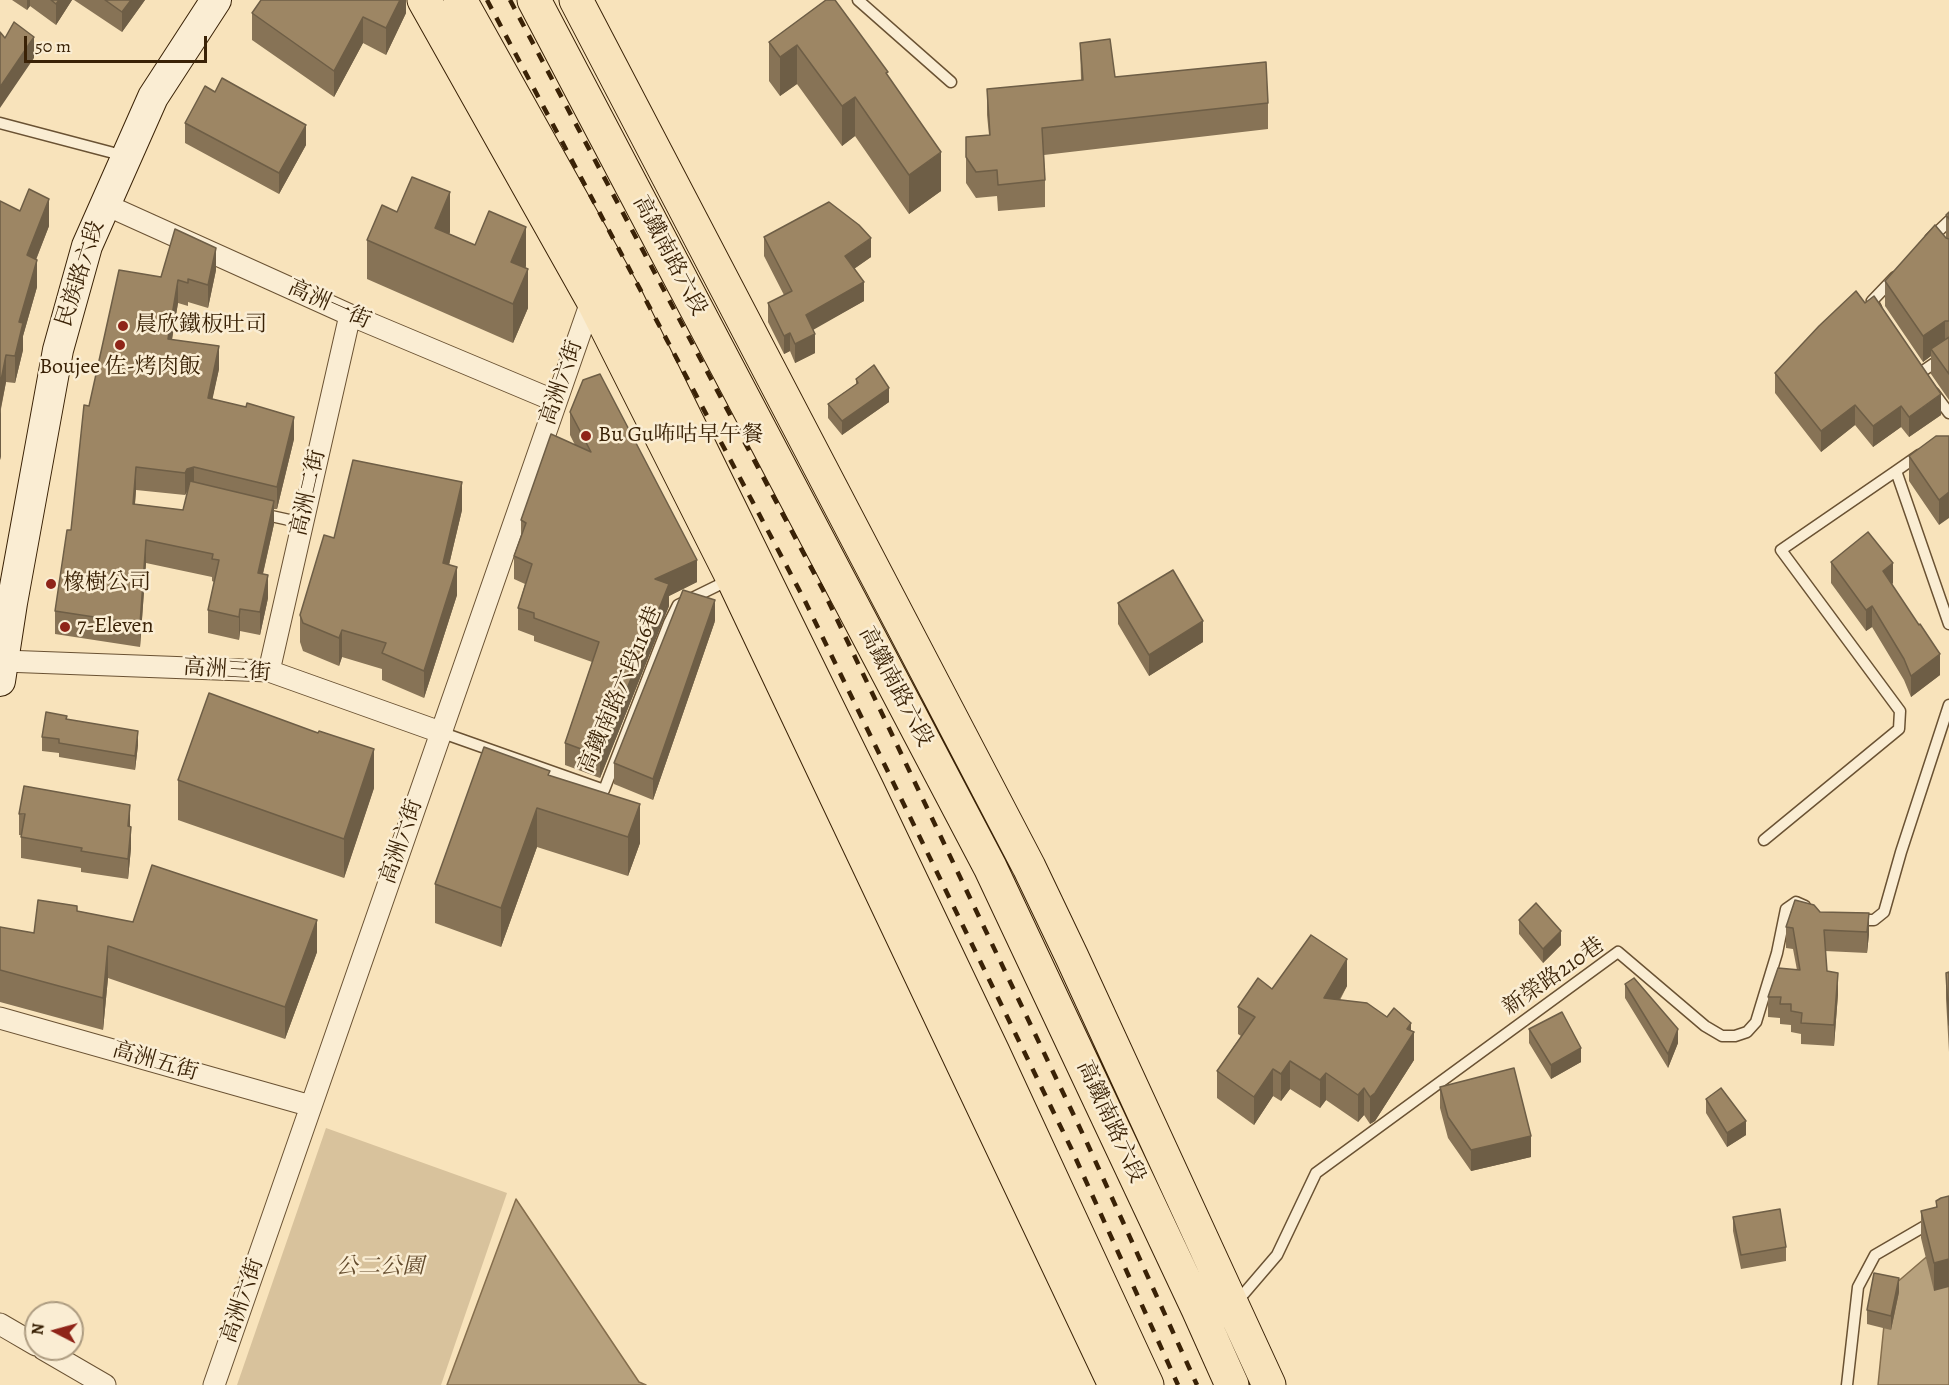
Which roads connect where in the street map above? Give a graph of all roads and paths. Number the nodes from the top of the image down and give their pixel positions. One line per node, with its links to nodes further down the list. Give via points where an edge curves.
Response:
1 (216, 0): 9 (main road, 民族路六段, via 153,97)
2 (424, 0): 14 (main road)
3 (460, 0): 38 (main road, via 626,297)
4 (534, 0): 32 (main road, 高鐵南路六段)
5 (576, 0): 36 (main road, 高鐵南路六段, via 1029,867)
6 (858, 0): 7 (lane)
7 (951, 81)
8 (0, 123): 9 (lane)
9 (126, 156): 10 (main road, 民族路六段)
10 (104, 204): 15 (street, 高洲一街); 25 (main road, 民族路六段, via 87,246 58,350)
11 (1949, 221): 12 (lane)
12 (1932, 241)
13 (1902, 268): 16 (lane, via 1872,302)
14 (592, 299): 18 (street, 高洲六街); 24 (main road)
15 (350, 315): 18 (street, 高洲一街); 23 (street, 高洲二街)
16 (1884, 319)
17 (1949, 353): 19 (lane, via 1917,369)
18 (555, 401): 30 (street, 高洲六街)
19 (1949, 413)
20 (1931, 447): 21 (lane)
21 (1896, 471): 26 (lane); 31 (lane, via 1781,550 1900,711 1899,729)
22 (247, 510): 23 (lane)
23 (303, 523): 28 (street, 高洲二街)
24 (733, 579): 30 (lane, 高鐵南路六段116巷, via 678,605 604,790); 35 (main road)
25 (6, 601): 27 (main road, 民族路六段)
26 (1949, 624)
27 (2, 671): 28 (street, 高洲三街)
28 (269, 671): 30 (street, 高洲三街)
29 (1949, 705): 34 (lane, via 1884,912 1874,920)
30 (440, 732): 39 (street, 高洲六街)
31 (1764, 840)
32 (990, 867): 36 (main road); 49 (main road, 高鐵南路六段)
33 (1813, 911): 41 (lane, 新榮路210巷, via 1796,902 1786,909 1756,1022 1735,1036 1722,1036 1705,1026 1618,951 1316,1173 1277,1255)
34 (1841, 920)
35 (901, 932): 38 (main road); 47 (main road)
36 (1072, 957): 41 (main road, 高鐵南路六段)
37 (0, 1018): 39 (street, 高洲五街)
38 (993, 1052): 48 (main road)
39 (311, 1106): 46 (street, 高洲六街)
40 (1949, 1212): 51 (lane, via 1875,1255 1858,1287)
41 (1232, 1303): 50 (main road, 高鐵南路六段)
42 (0, 1324): 43 (street)
43 (24, 1338)
44 (64, 1361): 45 (street)
45 (105, 1385)
46 (214, 1385)
47 (1115, 1385)
48 (1147, 1385)
49 (1232, 1385)
50 (1269, 1385)
51 (1847, 1385)

